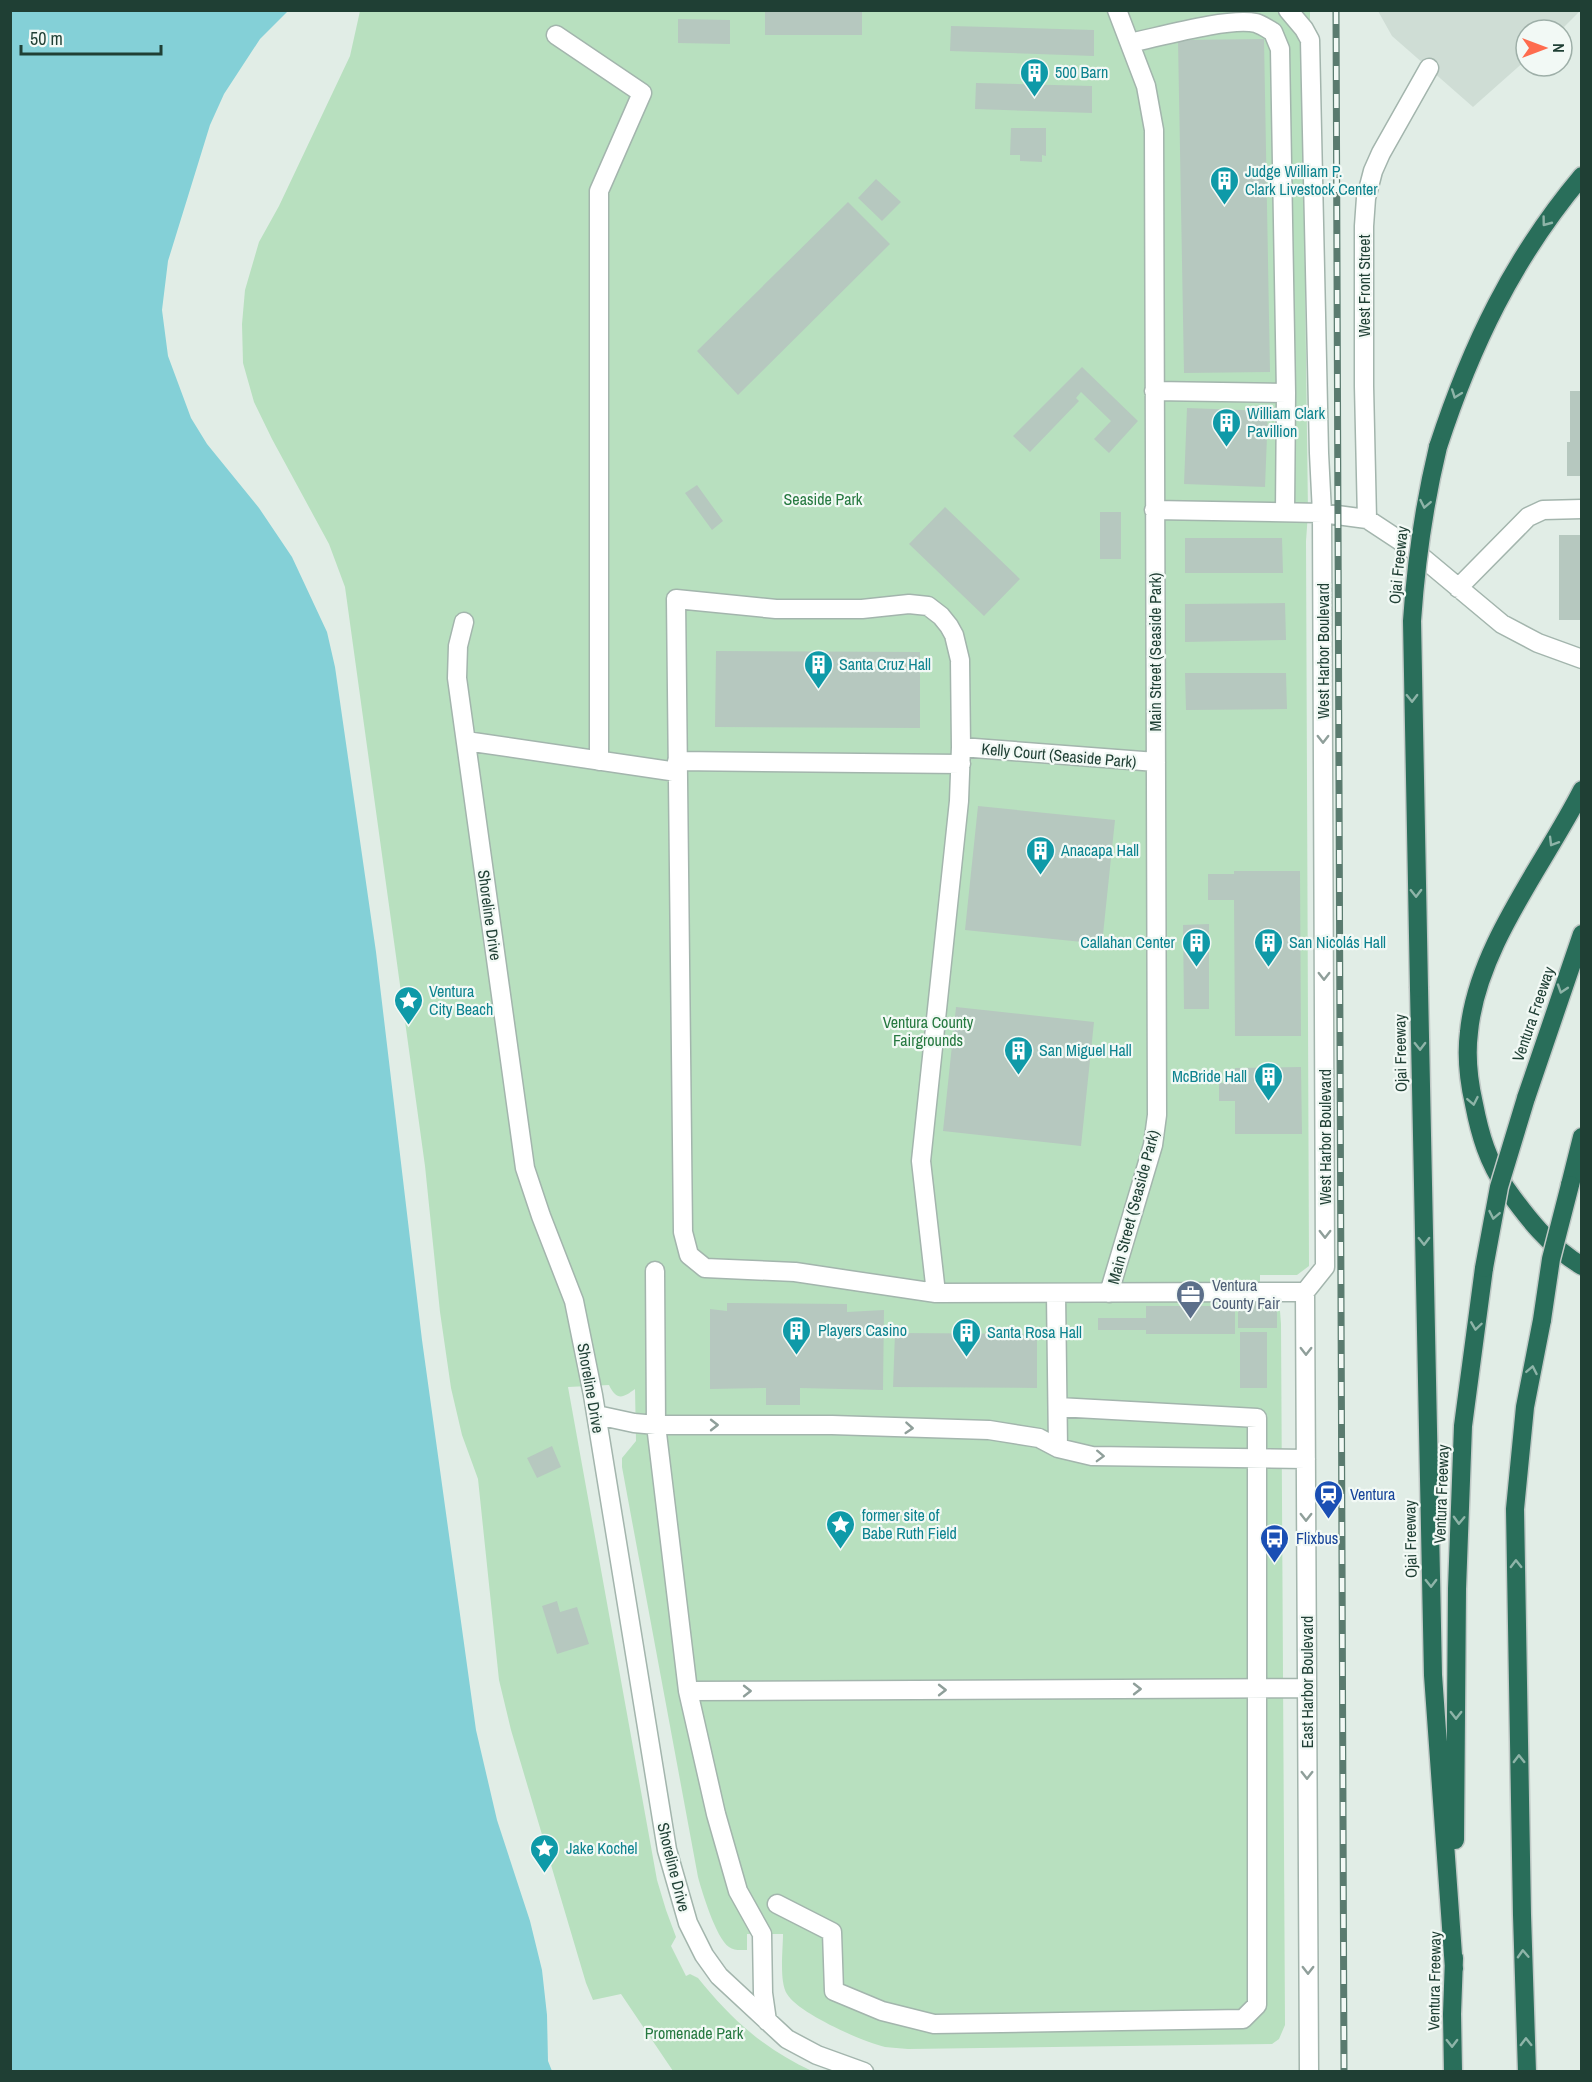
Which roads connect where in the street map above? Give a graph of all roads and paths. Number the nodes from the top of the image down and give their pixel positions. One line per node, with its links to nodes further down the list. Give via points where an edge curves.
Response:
1 (1117, 10): 4 (street, Main Street (Seaside Park))
2 (1288, 10): 12 (street, West Harbor Boulevard, via 1310,40 1319,453)
3 (556, 35): 19 (street, via 642,93 599,191)
4 (1130, 43): 7 (street, Main Street (Seaside Park), via 1146,86 1154,130); 8 (street, via 1230,23 1256,23 1274,32 1280,49)
5 (1429, 68): 13 (street, West Front Street, via 1381,153 1366,198)
6 (1581, 176): 41 (highway, Ojai Freeway, one-way to 41, bridge, via 1516,267 1466,366 1438,447 1423,516 1412,621 1433,1675)
7 (1154, 391): 8 (street); 10 (street, Main Street (Seaside Park))
8 (1286, 393): 11 (street)
9 (1581, 509): 14 (street, via 1543,510 1528,517)
10 (1154, 510): 11 (street); 20 (street, Main Street (Seaside Park))
11 (1285, 512): 12 (street)
12 (1331, 514): 13 (street); 27 (street, West Harbor Boulevard, one-way to 27, via 1325,1267)
13 (1367, 519): 14 (street, via 1412,548)
14 (1458, 588): 16 (street, via 1502,624 1538,644)
15 (464, 622): 17 (street, Shoreline Drive, via 456,661)
16 (1581, 659)
17 (466, 741): 19 (street, Kelly Court (Seaside Park)); 32 (street, Shoreline Drive, via 525,1168 574,1301)
18 (961, 755): 20 (street, Kelly Court (Seaside Park)); 21 (street, Kelly Court (Seaside Park)); 21 (street, via 957,646 950,626 928,606 776,609 676,599); 28 (street, via 921,1161)
19 (599, 761): 21 (street, Kelly Court (Seaside Park))
20 (1156, 762): 29 (street, Main Street (Seaside Park), via 1157,1115 1153,1145)
21 (677, 766): 28 (street, via 683,1232 688,1255 705,1268 795,1272)
22 (1581, 790): 25 (highway, one-way to 25, via 1494,949 1479,988 1469,1032 1470,1088 1479,1132 1493,1168 1525,1216)
23 (1581, 934): 41 (highway, Ventura Freeway, one-way to 41, bridge, via 1500,1187 1484,1268 1463,1426 1456,1589)
24 (1581, 1137): 46 (highway, one-way to 24, bridge, via 1515,1509 1525,1407 1551,1260)
25 (1581, 1266)
26 (655, 1270): 33 (street)
27 (1305, 1292): 29 (street); 36 (street, East Harbor Boulevard, one-way to 36)
28 (936, 1293): 30 (street)
29 (1108, 1293): 30 (street)
30 (1056, 1294): 31 (street)
31 (1058, 1407): 34 (street); 35 (street, via 1257,1418)
32 (597, 1415): 33 (street); 42 (street, Shoreline Drive, via 667,1850 699,1947 719,1976)
33 (656, 1425): 34 (street, one-way to 34, via 989,1430 1039,1438); 39 (street)
34 (1059, 1448): 35 (street, one-way to 35, via 1092,1456)
35 (1257, 1458): 36 (street); 37 (street)
36 (1306, 1459): 38 (street, East Harbor Boulevard, one-way to 38)
37 (1257, 1688): 38 (street); 39 (street, one-way to 37); 40 (street, via 1257,2005 1244,2019 934,2024 882,2011 834,1991 832,1932)
38 (1307, 1688): 44 (street, East Harbor Boulevard, one-way to 44)
39 (688, 1691): 42 (street, via 738,1891 762,1934)
40 (777, 1904)
41 (1454, 1969): 45 (highway, Ventura Freeway, one-way to 45)
42 (767, 2021): 43 (street, Shoreline Drive, via 817,2055)
43 (864, 2072)
44 (1309, 2072)
45 (1453, 2072)
46 (1527, 2072)

